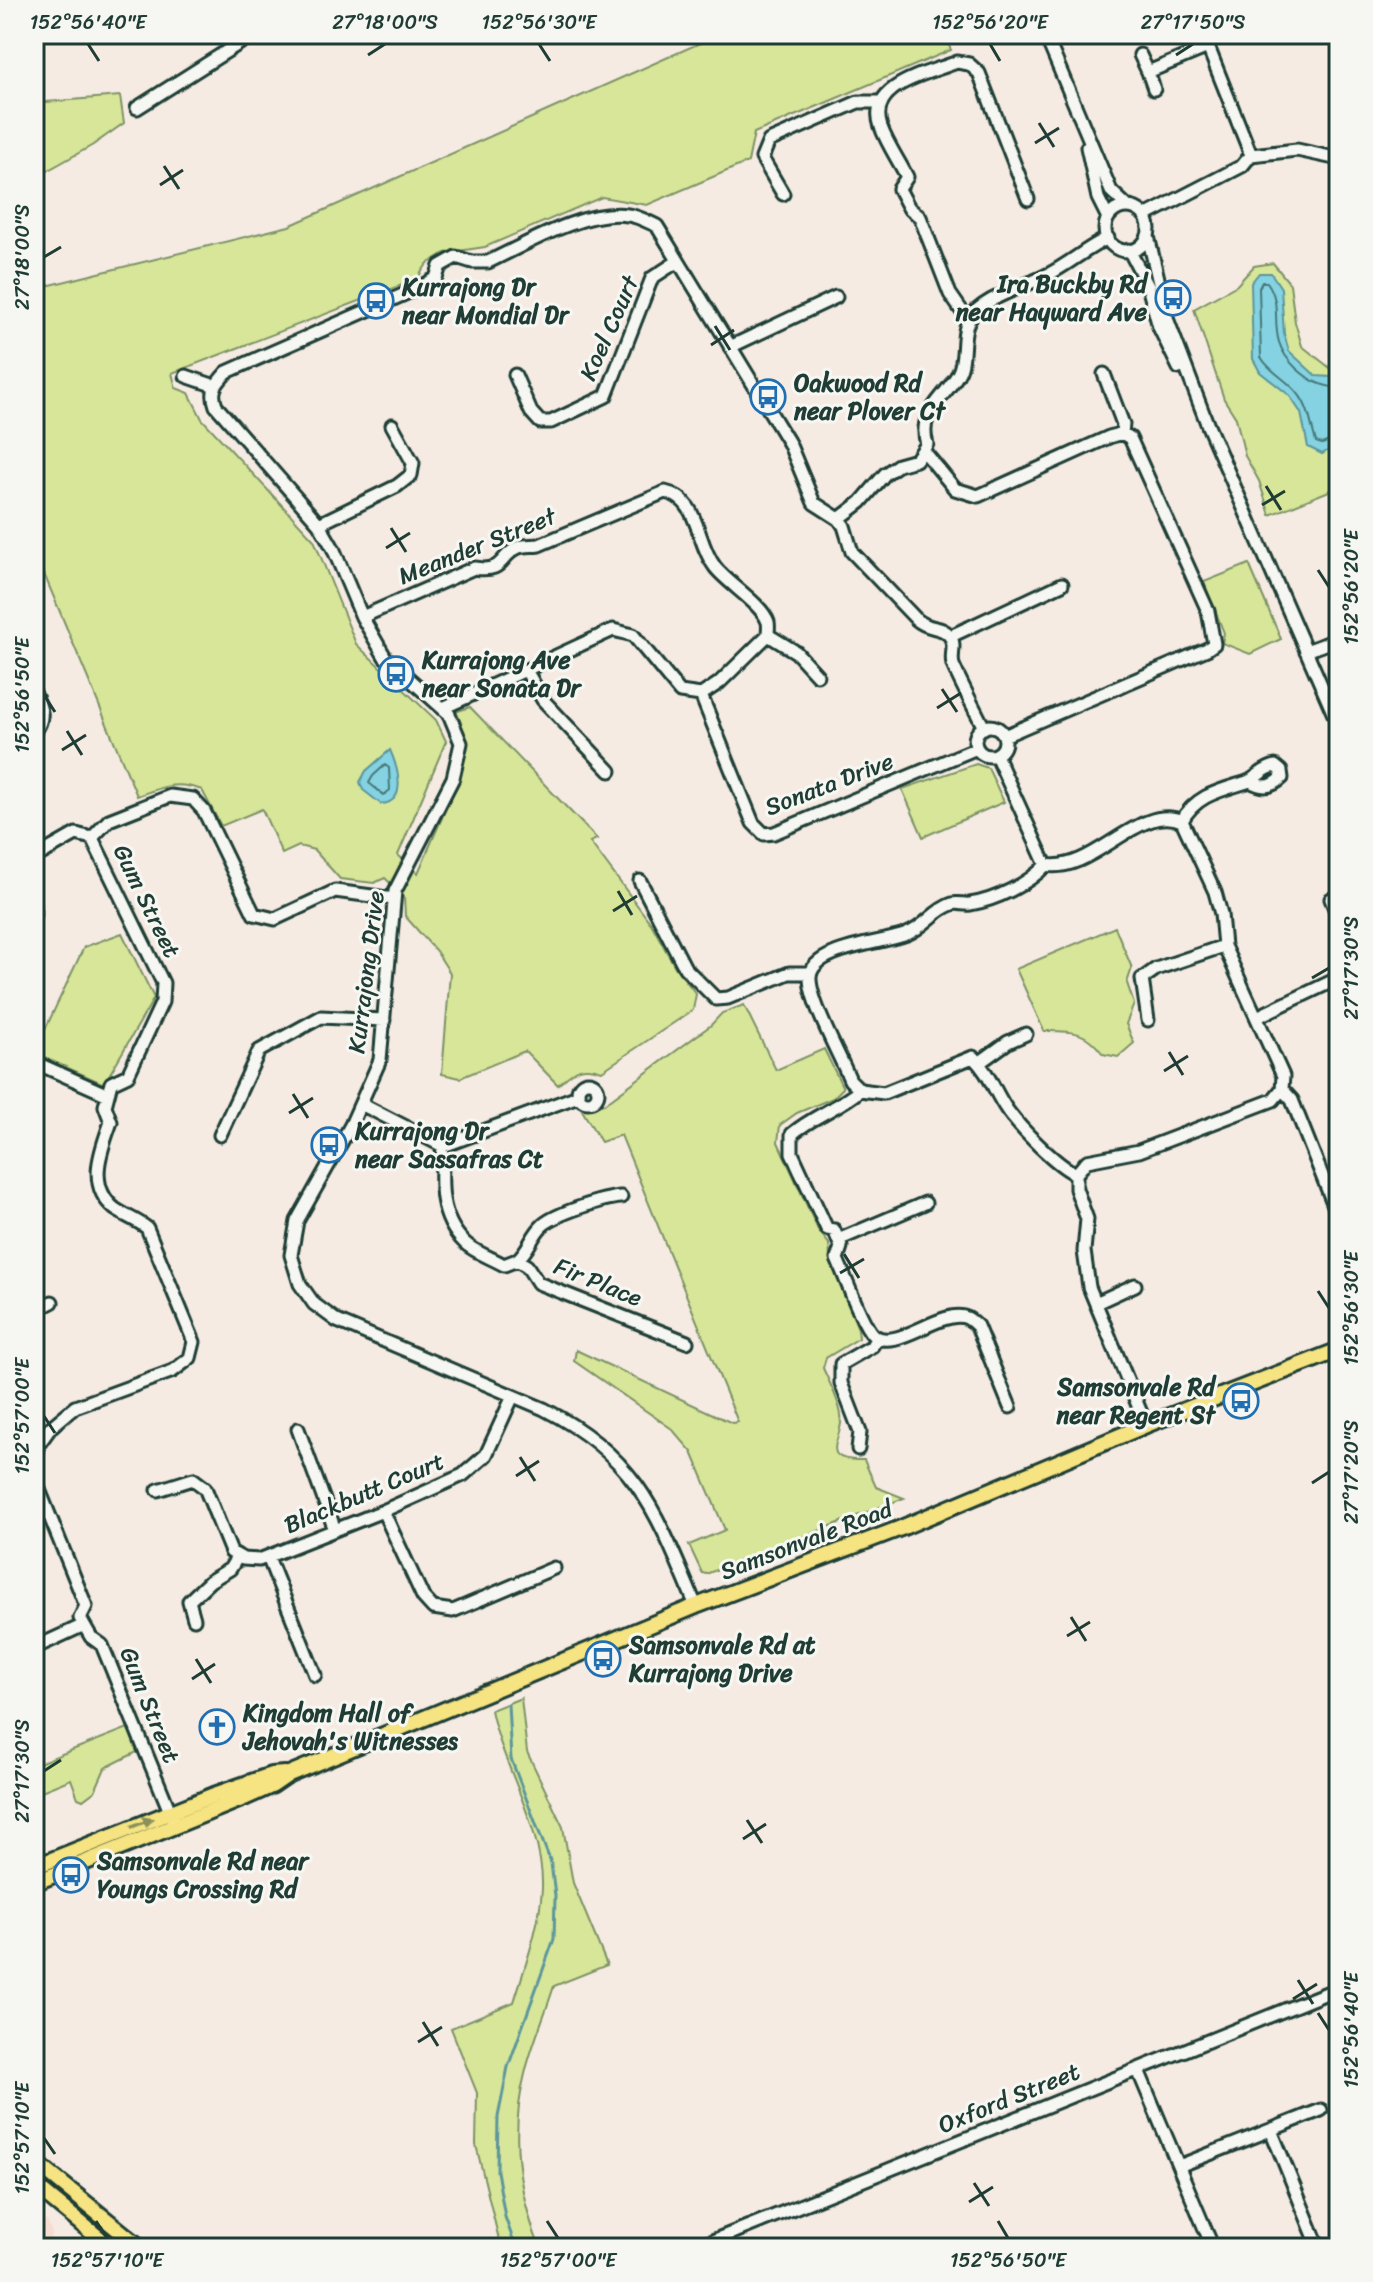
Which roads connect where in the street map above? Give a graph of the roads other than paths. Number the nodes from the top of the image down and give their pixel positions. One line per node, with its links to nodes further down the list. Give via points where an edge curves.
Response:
1 (254, 34): 9 (street)
2 (1045, 34): 10 (street)
3 (1203, 34): 4 (street)
4 (1208, 47): 6 (street); 11 (street)
5 (1140, 55): 6 (street)
6 (1148, 72): 7 (street)
7 (1154, 89)
8 (880, 102): 13 (street, via 858,102 769,141 762,158); 14 (street, via 889,89 957,62 969,64 979,73); 23 (street, via 881,126 907,177 899,189 920,217 950,294)
9 (137, 108)
10 (1081, 123): 15 (street, via 1111,191); 17 (street, via 1098,198)
11 (1251, 155): 12 (street, via 1297,150); 16 (street, via 1242,166)
12 (1339, 159)
13 (783, 194)
14 (1028, 199)
15 (1128, 207): 16 (street); 17 (street)
16 (1145, 216): 18 (street)
17 (1108, 218): 19 (street)
18 (1148, 236): 20 (street); 30 (street, via 1168,321)
19 (1108, 238): 20 (street, via 1117,248); 23 (street, via 1050,274 983,305)
20 (1129, 250): 30 (street, via 1148,286 1159,327)
21 (678, 261): 24 (street); 26 (street, Koel Court, via 652,278 606,396 551,422 540,422); 28 (street, via 657,226 631,215 605,214 488,262 456,257 423,286 227,372)
22 (836, 297): 24 (street)
23 (968, 320): 32 (street, via 960,372 928,415)
24 (730, 347): 33 (street, via 789,443 814,503)
25 (1104, 374): 31 (street)
26 (515, 375)
27 (186, 376): 28 (street)
28 (215, 386): 34 (street, Kurrajong Drive, via 216,406)
29 (392, 425): 34 (street, via 413,463 411,475)
30 (1208, 426): 40 (street)
31 (1122, 433): 32 (street, via 978,496 955,489); 49 (street, via 1130,438 1208,611 1214,644)
32 (923, 450): 33 (street, via 916,460 885,474)
33 (839, 519): 38 (street, via 852,552 925,627)
34 (319, 524): 36 (street, Kurrajong Drive)
35 (1062, 584): 38 (street)
36 (362, 617): 37 (street, Meander Street, via 474,568 488,570 521,546 539,545 665,492 688,503 715,568 768,622); 45 (street, Kurrajong Drive, via 385,657)
37 (768, 635): 42 (street, via 796,652); 44 (street)
38 (951, 636): 47 (street, via 952,661)
39 (1339, 639): 40 (street)
40 (1306, 651): 46 (street)
41 (526, 670): 44 (street, via 613,630 633,635 680,692); 45 (street); 52 (street, via 543,700)
42 (817, 675)
43 (34, 692): 48 (street, via 42,710 42,722)
44 (701, 695): 50 (street, Sonata Drive, via 753,823 764,834)
45 (443, 708): 59 (street, Kurrajong Drive, via 461,743 453,778)
46 (1339, 726)
47 (984, 728): 49 (street, via 995,727); 50 (street, via 976,736)
48 (34, 732)
49 (1004, 736): 51 (street)
50 (977, 748): 51 (street, via 983,755)
51 (996, 755): 57 (street)
52 (610, 771)
53 (1250, 781): 54 (street, via 1198,800)
54 (1182, 821): 57 (street, via 1161,818 1080,859 1058,867); 64 (street, via 1215,892)
55 (92, 838): 56 (street, Gum Street, via 76,834); 59 (street, via 109,820 170,796 193,799 204,811 254,914 275,919 335,891); 75 (street, Gum Street, via 163,983 162,1002 128,1075 111,1083)
56 (34, 858)
57 (1046, 865): 65 (street, via 1035,877 999,895 956,903 938,911 925,926 839,952)
58 (640, 881): 65 (street, via 685,968 716,999 789,973)
59 (394, 899): 68 (street, Kurrajong Drive)
60 (1331, 899): 63 (street)
61 (34, 907): 62 (street)
62 (34, 916)
63 (1339, 918)
64 (1224, 946): 67 (street); 69 (street, via 1156,969 1142,979)
65 (810, 973): 74 (street, via 810,990 850,1080)
66 (1339, 978): 67 (street)
67 (1257, 1017): 73 (street, via 1280,1067)
68 (384, 1020): 77 (street, Kurrajong Drive, via 380,1060); 78 (street, via 321,1017 259,1051)
69 (1148, 1020)
70 (1026, 1034): 72 (street)
71 (34, 1062): 75 (street)
72 (979, 1063): 74 (street, via 973,1057 884,1093); 80 (street, via 1007,1110 1061,1167)
73 (1282, 1089): 80 (street, via 1273,1100 1178,1138 1087,1161); 83 (street, via 1292,1100)
74 (860, 1090): 84 (street, via 792,1134 792,1153 827,1229 834,1230)
75 (108, 1095): 97 (street, Gum Street, via 105,1106 111,1122 98,1182 104,1198 147,1228 194,1342 190,1358 173,1371 75,1407)
76 (578, 1096): 79 (street)
77 (361, 1104): 79 (street); 93 (street, Kurrajong Drive, via 297,1221 291,1255 300,1284 314,1304 337,1321)
78 (220, 1135)
79 (443, 1146): 85 (street, via 440,1188 448,1217 465,1244 504,1265)
80 (1076, 1174): 88 (street, via 1087,1219 1089,1287)
81 (621, 1197): 85 (street, via 545,1222)
82 (925, 1203): 84 (street)
83 (1339, 1218)
84 (838, 1240): 90 (street, via 837,1259)
85 (517, 1260): 91 (street, Fir Place, via 538,1283)
86 (1135, 1285): 88 (street)
87 (52, 1302): 89 (street)
88 (1096, 1303): 95 (street)
89 (34, 1311)
90 (877, 1337): 94 (street, via 889,1340 952,1317 966,1318 977,1326); 98 (street, via 872,1346 841,1364 841,1383 860,1432)
91 (687, 1342)
92 (1339, 1350): 95 (main road, Samsonvale Road)
93 (513, 1396): 100 (street, Blackbutt Court, via 486,1455 463,1475); 105 (street, Kurrajong Drive, via 565,1419 614,1456 651,1507)
94 (1010, 1407)
95 (1146, 1425): 105 (main road, Samsonvale Road, via 901,1528)
96 (298, 1429): 101 (street)
97 (36, 1444): 107 (street, Gum Street, via 38,1487 86,1606 80,1618)
98 (858, 1449)
99 (158, 1490): 102 (street, via 193,1479 205,1488)
100 (383, 1511): 101 (street, Blackbutt Court); 104 (street, via 433,1608 453,1611)
101 (335, 1530): 103 (street, Blackbutt Court)
102 (235, 1554): 103 (street, Blackbutt Court, via 243,1559); 106 (street, via 230,1569 189,1601)
103 (268, 1557): 109 (street)
104 (554, 1568)
105 (696, 1606): 110 (main road, Samsonvale Road)
106 (194, 1619)
107 (84, 1625): 108 (street); 110 (street, Gum Street, via 102,1645)
108 (34, 1648)
109 (315, 1675)
110 (173, 1819): 111 (main road, Samsonvale Road, one-way to 110); 112 (main road, Samsonvale Road)
111 (34, 1867)
112 (34, 1883)
113 (1339, 1988): 114 (street, Oxford Street)
114 (1138, 2070): 118 (street); 122 (street, Oxford Street)
115 (1321, 2110): 116 (street)
116 (1271, 2130): 118 (street); 124 (street)
117 (34, 2161): 121 (main road)
118 (1179, 2166): 123 (street)
119 (34, 2185): 120 (main road)
120 (111, 2248)
121 (141, 2248)
122 (695, 2248)
123 (1213, 2248)
124 (1319, 2248)

